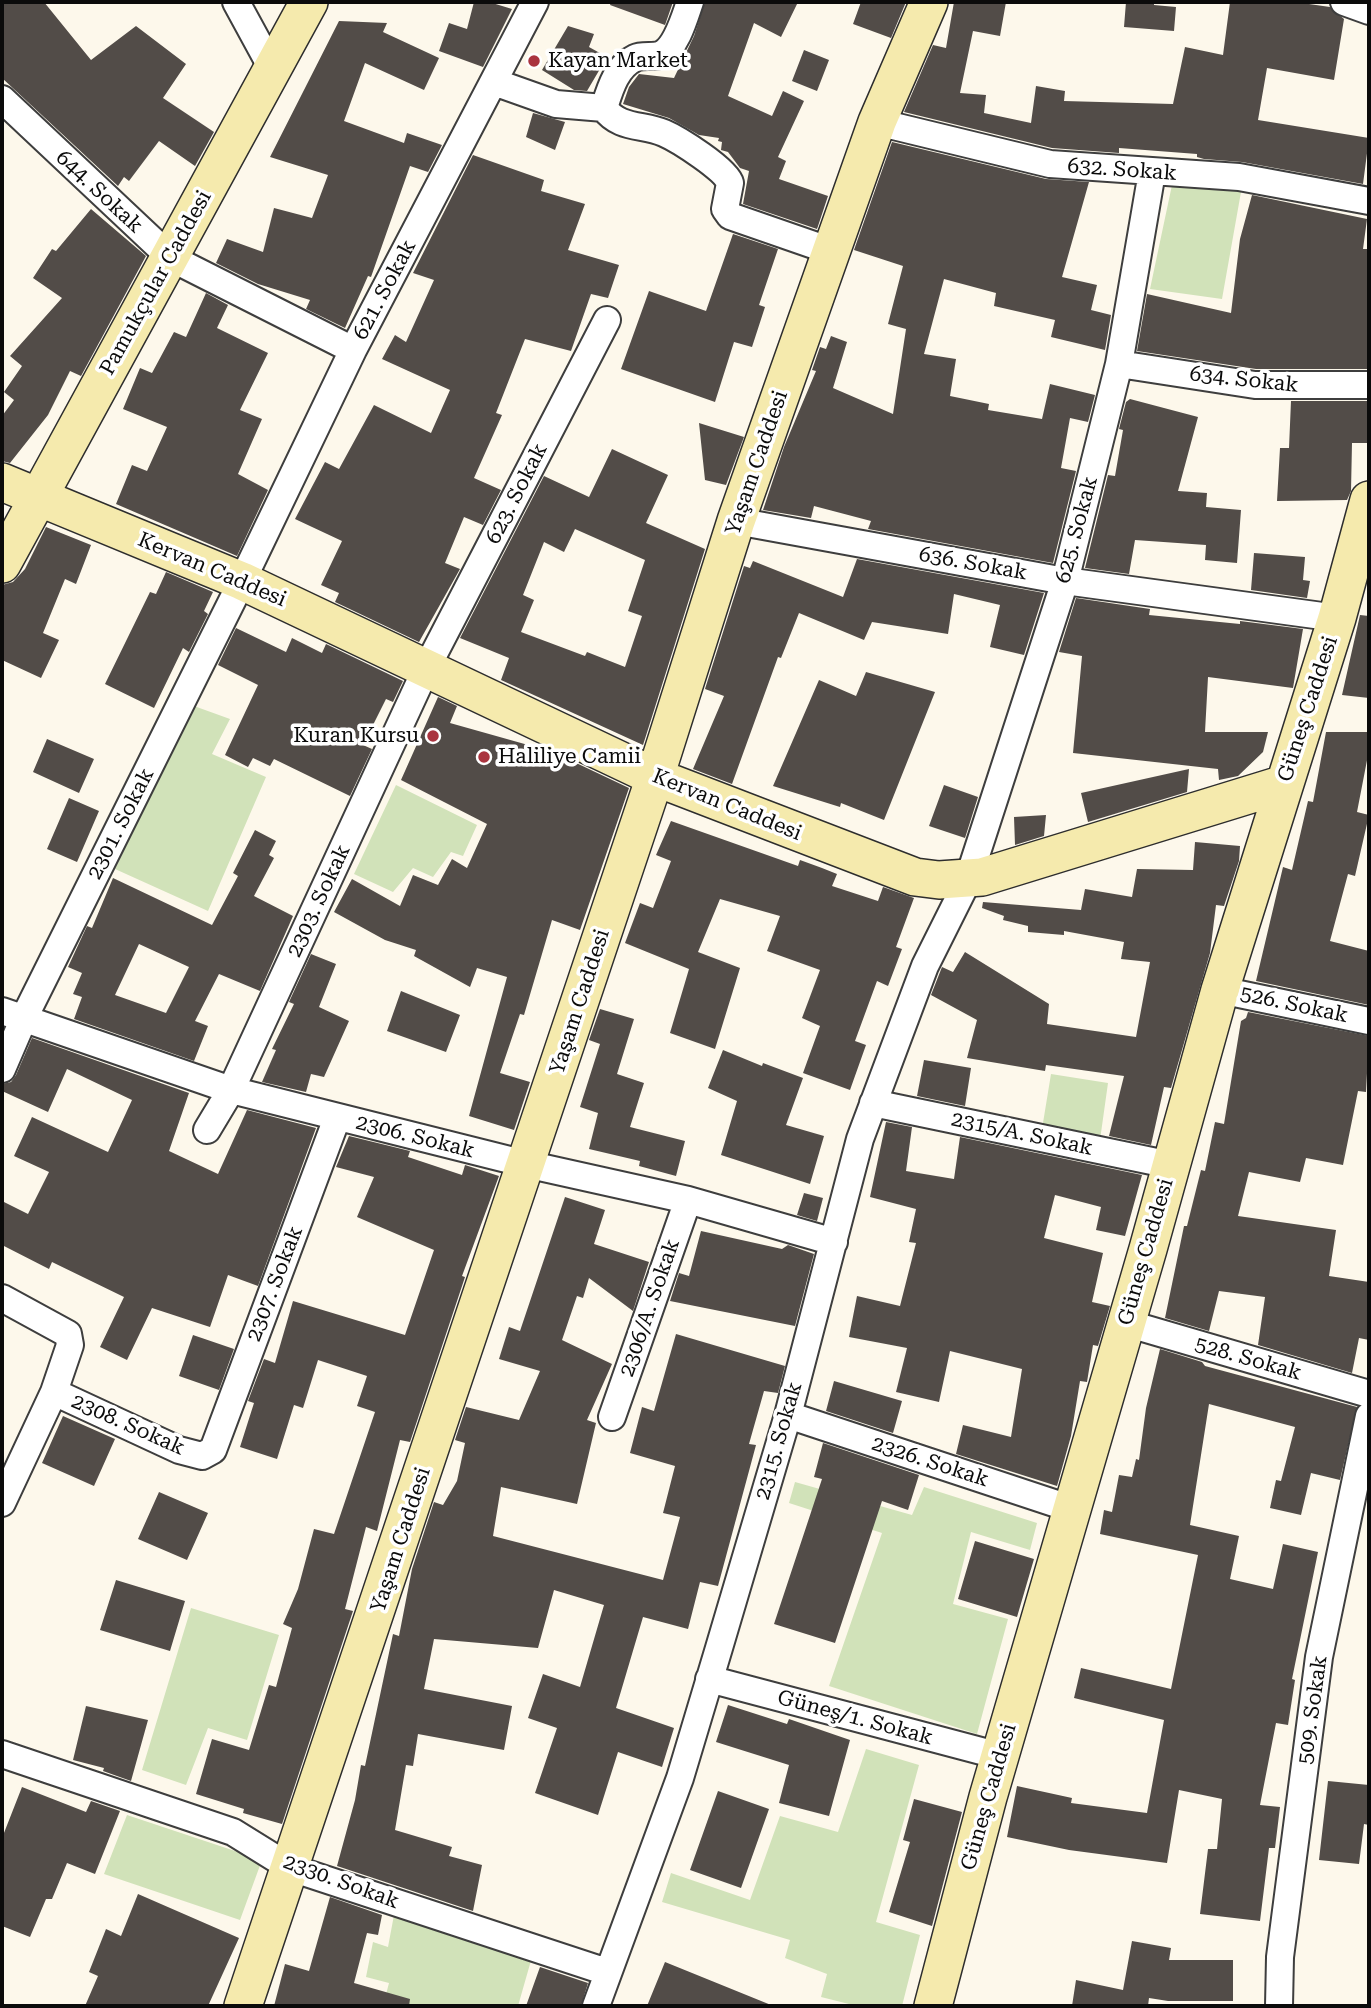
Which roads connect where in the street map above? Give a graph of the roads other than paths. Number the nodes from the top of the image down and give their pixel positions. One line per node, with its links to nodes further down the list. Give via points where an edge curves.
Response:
1 (236, 2): 8 (street)
2 (309, 2): 8 (street, Pamukçular Caddesi)
3 (534, 2): 9 (street, 621. Sokak)
4 (691, 2): 11 (street, via 662,54 636,57 624,66 612,83)
5 (929, 2): 12 (street, Yaşam Caddesi)
6 (1344, 2): 7 (street)
7 (1369, 11)
8 (273, 70): 16 (street, Pamukçular Caddesi)
9 (494, 82): 11 (street, via 556,104); 18 (street, 621. Sokak)
10 (2, 99): 16 (street, 644. Sokak)
11 (604, 108): 15 (street, via 620,123 665,133 723,171 730,183 725,209 730,216)
12 (877, 122): 13 (street, 632. Sokak, via 1050,164); 15 (street, Yaşam Caddesi)
13 (1152, 172): 14 (street, 632. Sokak, via 1238,177); 19 (street, 625. Sokak)
14 (1369, 201)
15 (831, 251): 24 (street, Yaşam Caddesi)
16 (171, 258): 18 (street, 644. Sokak); 22 (street, Pamukçular Caddesi)
17 (607, 320): 29 (street, 623. Sokak)
18 (353, 349): 26 (street, 621. Sokak)
19 (1119, 364): 20 (street, 634. Sokak, via 1255,385); 27 (street, 625. Sokak)
20 (1369, 385)
21 (2, 482): 22 (street, Kervan Caddesi)
22 (37, 496): 25 (street, Pamukçular Caddesi); 26 (street, Kervan Caddesi)
23 (1369, 500): 28 (street, Güneş Caddesi)
24 (736, 521): 27 (street, 636. Sokak); 30 (street, Yaşam Caddesi)
25 (2, 564)
26 (242, 581): 29 (street, Kervan Caddesi); 34 (street, 2301. Sokak)
27 (1065, 581): 28 (street, 636. Sokak); 32 (street, 625. Sokak)
28 (1337, 618): 31 (street, Güneş Caddesi)
29 (426, 669): 30 (street, Kervan Caddesi); 37 (street, 2303. Sokak)
30 (655, 777): 32 (street, Kervan Caddesi, via 893,870 924,879); 41 (street, Yaşam Caddesi)
31 (1284, 784): 32 (street, Kervan Caddesi); 33 (street, Güneş Caddesi)
32 (968, 880): 38 (street, 2315. Sokak, via 925,966)
33 (1220, 990): 35 (street, 526. Sokak); 42 (street, Güneş Caddesi)
34 (13, 1015): 36 (street, 2301. Sokak); 37 (street, 2306. Sokak)
35 (1369, 1021)
36 (2, 1069)
37 (231, 1090): 39 (street, 2306. Sokak); 40 (street, 2303. Sokak)
38 (873, 1103): 42 (street, 2315/A. Sokak); 44 (street, 2315. Sokak)
39 (337, 1118): 41 (street, 2306. Sokak); 52 (street, 2307. Sokak)
40 (207, 1130)
41 (526, 1164): 43 (street, 2306. Sokak); 58 (street, Yaşam Caddesi)
42 (1171, 1165): 46 (street, Güneş Caddesi)
43 (688, 1200): 44 (street, 2306. Sokak); 51 (street, 2306/A. Sokak)
44 (834, 1242): 49 (street, 2315. Sokak)
45 (2, 1298): 47 (street, 2308. Sokak, via 68,1334 70,1345)
46 (1126, 1324): 48 (street, 528. Sokak); 54 (street, Güneş Caddesi)
47 (54, 1392): 52 (street, 2308. Sokak, via 179,1450 202,1456); 53 (street)
48 (1369, 1394)
49 (788, 1415): 54 (street, 2326. Sokak); 55 (street, 2315. Sokak)
50 (1369, 1416): 63 (street, 509. Sokak, via 1320,1657 1280,1957)
51 (612, 1417)
52 (213, 1450)
53 (2, 1503)
54 (1072, 1509): 56 (street, Güneş Caddesi)
55 (709, 1679): 56 (street, Güneş/1. Sokak); 59 (street, 2315. Sokak, via 680,1778)
56 (1000, 1756): 62 (street, Güneş Caddesi)
57 (5, 1764): 58 (street, 2330. Sokak, via 233,1832)
58 (291, 1868): 59 (street, 2330. Sokak); 60 (street, Yaşam Caddesi)
59 (607, 1972): 61 (street, 2315. Sokak)
60 (243, 2006)
61 (596, 2006)
62 (933, 2006)
63 (1279, 2006)

